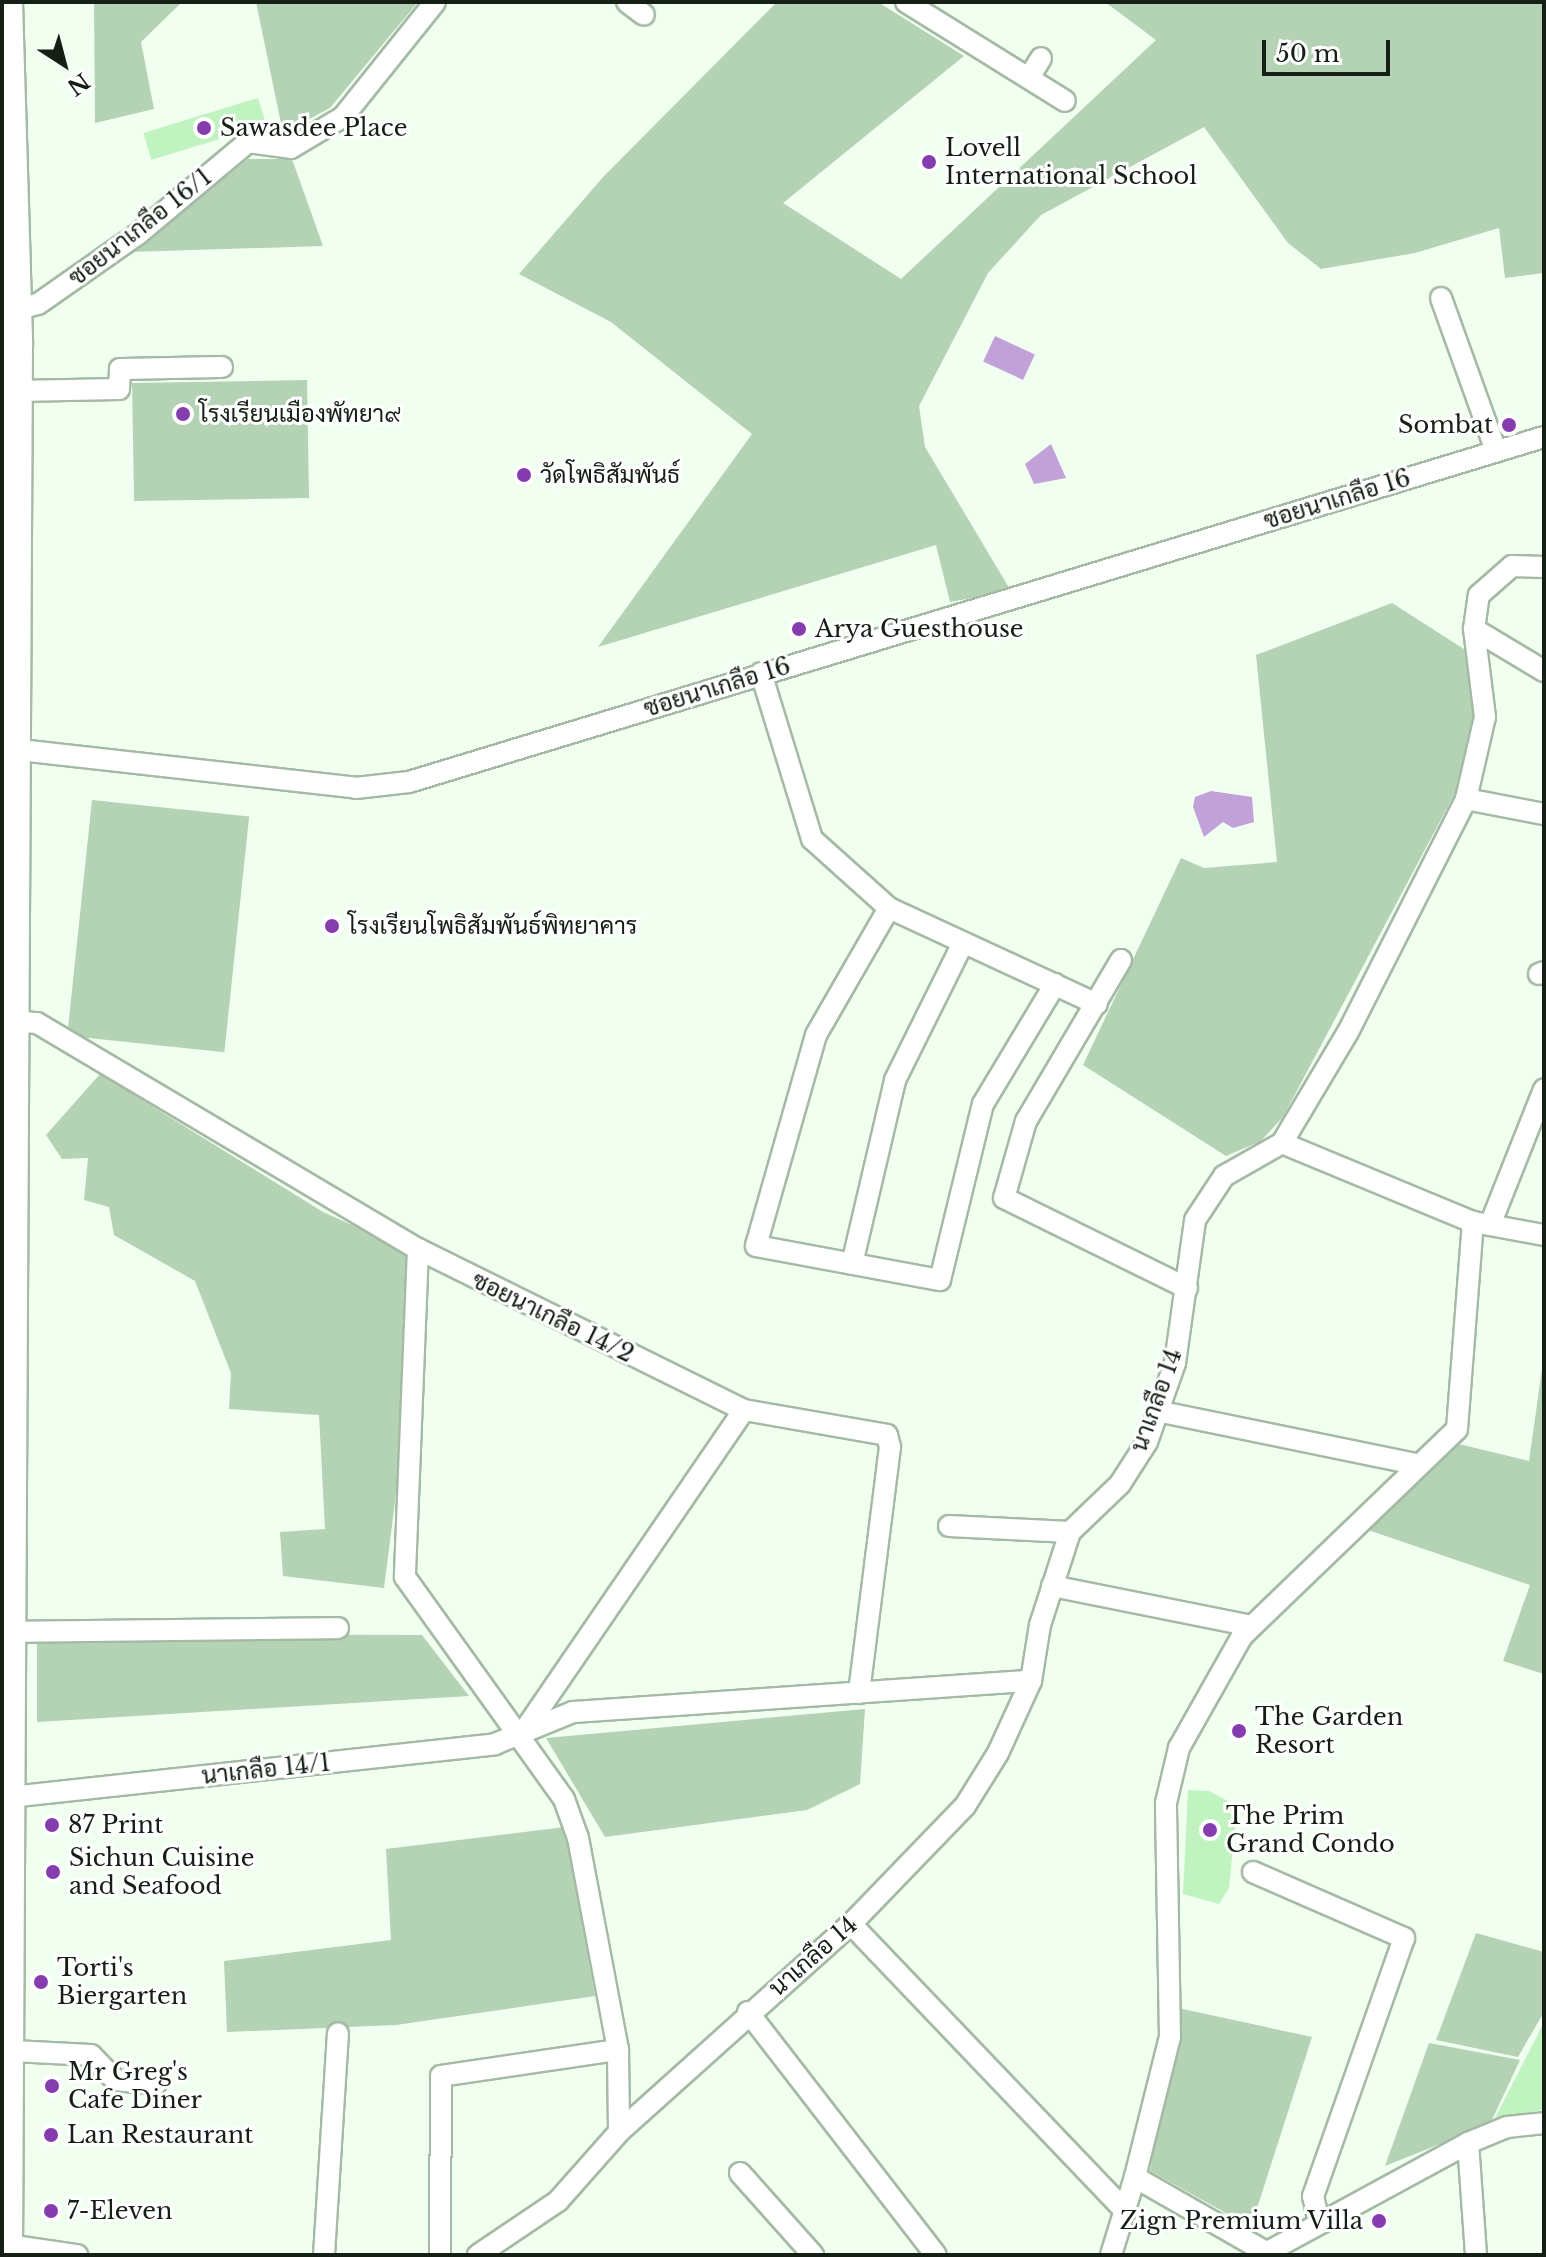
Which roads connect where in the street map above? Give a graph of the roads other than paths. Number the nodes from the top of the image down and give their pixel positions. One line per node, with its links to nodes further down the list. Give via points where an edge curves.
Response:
1 (8, 2): 9 (street)
2 (435, 2): 11 (street, ซอยนาเกลือ 16/1, via 343,117 291,148 248,142 138,234 38,304)
3 (627, 2): 5 (street)
4 (906, 2): 7 (street)
5 (644, 15)
6 (1041, 58): 7 (street)
7 (1029, 78): 8 (street)
8 (1065, 101)
9 (8, 199): 11 (street)
10 (1441, 298): 16 (street)
11 (10, 312): 12 (street)
12 (10, 351): 14 (street)
13 (222, 367): 14 (street, via 120,369 119,389)
14 (17, 391): 21 (street)
15 (1544, 437): 16 (street, ซอยนาเกลือ 16)
16 (1496, 451): 20 (street, ซอยนาเกลือ 16)
17 (1544, 567): 18 (street, นาเกลือ 14, via 1512,566 1479,595)
18 (1474, 629): 19 (street); 22 (street, นาเกลือ 14, via 1485,717)
19 (1544, 671)
20 (761, 673): 21 (street, ซอยนาเกลือ 16, via 462,768 356,788); 24 (street, via 812,839)
21 (8, 749): 25 (street)
22 (1466, 799): 23 (street); 32 (street, นาเกลือ 14, via 1348,1032)
23 (1544, 814)
24 (889, 908): 26 (street); 37 (street, via 816,1035 756,1246)
25 (8, 926): 30 (street)
26 (963, 943): 28 (street); 37 (street, via 895,1080)
27 (1121, 960): 29 (street)
28 (1055, 984): 29 (street); 37 (street, via 983,1104 940,1280)
29 (1097, 1004): 38 (street, via 1026,1121 1004,1198)
30 (13, 1021): 33 (street); 36 (street, ซอยนาเกลือ 14/2, via 37,1023)
31 (1544, 1089): 34 (street)
32 (1282, 1143): 34 (street); 38 (street, นาเกลือ 14, via 1224,1176 1202,1209 1195,1220)
33 (7, 1164): 47 (street)
34 (1481, 1224): 35 (street); 41 (street, via 1457,1429)
35 (1544, 1235)
36 (418, 1249): 39 (street, ซอยนาเกลือ 14/2); 50 (street, via 405,1577)
37 (852, 1264)
38 (1187, 1288): 40 (street, นาเกลือ 14, via 1175,1363)
39 (744, 1410): 49 (street, ซอยนาเกลือ 14/2, via 878,1430 889,1439); 50 (street)
40 (1157, 1411): 41 (street); 43 (street, นาเกลือ 14, via 1120,1484)
41 (1420, 1465): 45 (street)
42 (949, 1526): 43 (street)
43 (1070, 1532): 44 (street, นาเกลือ 14)
44 (1052, 1586): 45 (street); 48 (street, นาเกลือ 14)
45 (1252, 1626): 64 (street, via 1179,1748 1166,1803 1170,2037)
46 (338, 1628): 47 (street)
47 (11, 1632): 51 (street)
48 (1031, 1681): 49 (street, นาเกลือ 14/1); 54 (street, นาเกลือ 14, via 998,1753 965,1806)
49 (859, 1693): 50 (street, นาเกลือ 14/1, via 573,1712)
50 (520, 1737): 51 (street, นาเกลือ 14/1); 57 (street, via 564,1799 578,1838)
51 (10, 1797): 53 (street)
52 (1253, 1872): 66 (street, via 1404,1938 1313,2196)
53 (6, 1902): 58 (street)
54 (851, 1924): 55 (street, นาเกลือ 14); 65 (street)
55 (748, 2012): 61 (street, นาเกลือ 14); 74 (street)
56 (338, 2033): 70 (street)
57 (618, 2050): 61 (street); 71 (street, via 441,2076)
58 (13, 2051): 59 (street, via 91,2055 115,2080); 67 (street)
59 (156, 2084)
60 (1544, 2123): 62 (street, via 1507,2127)
61 (619, 2132): 72 (street, นาเกลือ 14, via 558,2201)
62 (1468, 2143): 66 (street); 76 (street)
63 (740, 2173): 73 (street)
64 (1135, 2177): 65 (street); 68 (street)
65 (1125, 2211): 75 (street)
66 (1319, 2222): 68 (street)
67 (9, 2250): 69 (street)
68 (1263, 2253)
69 (77, 2255)
70 (324, 2255)
71 (440, 2255)
72 (478, 2255)
73 (813, 2255)
74 (936, 2255)
75 (1111, 2255)
76 (1476, 2255)

